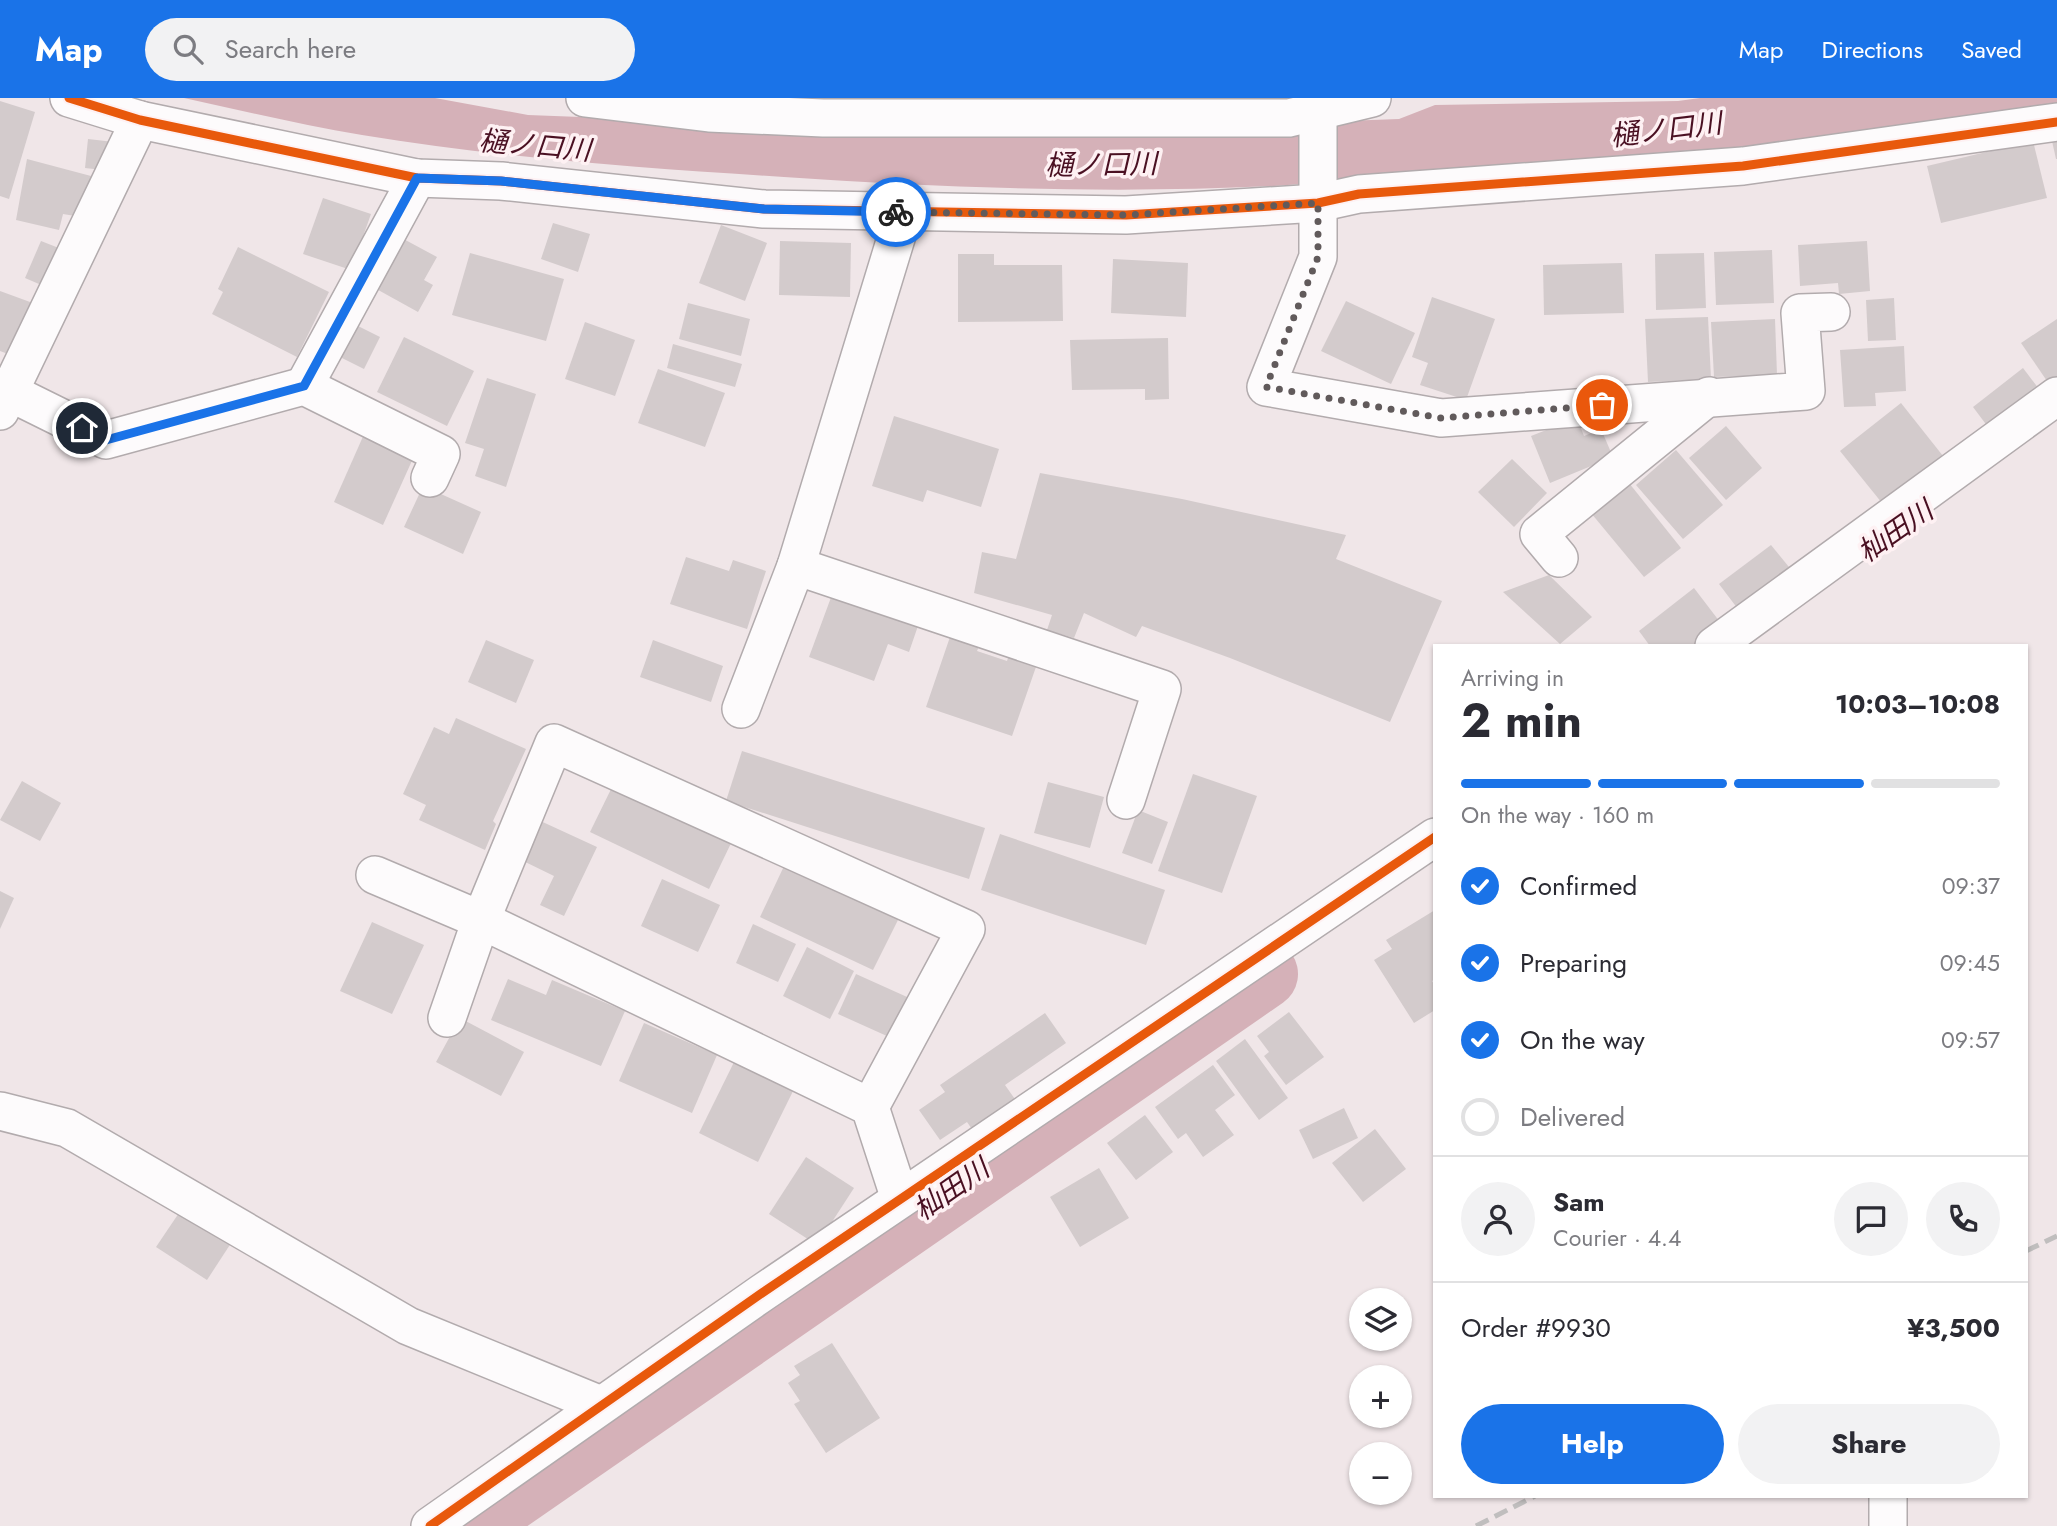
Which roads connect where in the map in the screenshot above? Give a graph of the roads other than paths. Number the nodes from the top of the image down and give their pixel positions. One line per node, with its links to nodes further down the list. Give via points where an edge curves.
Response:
1 (69, 98): 6 (street)
2 (585, 98): 4 (street, via 709,113)
3 (1372, 98): 5 (street)
4 (771, 107): 5 (street, via 823,118 1289,118)
5 (1319, 112): 9 (street)
6 (140, 120): 8 (street); 15 (street)
7 (2057, 122): 9 (street, via 1744,166 1359,194)
8 (417, 178): 10 (street, via 501,181 764,209); 12 (street)
9 (1318, 193): 10 (street, via 1126,215); 14 (street, via 1318,257 1266,387 1441,418)
10 (904, 212): 18 (street)
11 (1831, 312): 14 (street, via 1800,313 1806,391)
12 (304, 386): 15 (street, via 106,440); 16 (street, via 441,454)
13 (2057, 396): 19 (street)
14 (1709, 397): 17 (street, via 1539,534)
15 (4, 402)
16 (430, 478)
17 (1559, 558)
18 (796, 566): 20 (street); 21 (street, via 1162,689)
19 (1717, 644)
20 (741, 709)
21 (1126, 800)
22 (1433, 838): 28 (street)
23 (375, 875): 24 (street)
24 (481, 920): 25 (street); 26 (street); 26 (street, via 554,743 966,929)
25 (447, 1018)
26 (870, 1107): 28 (street)
27 (0, 1111): 29 (street, via 67,1128 408,1326)
28 (900, 1199): 29 (street)
29 (601, 1405): 31 (street)
30 (1888, 1498): 32 (street)
31 (430, 1526)
32 (1888, 1526)

